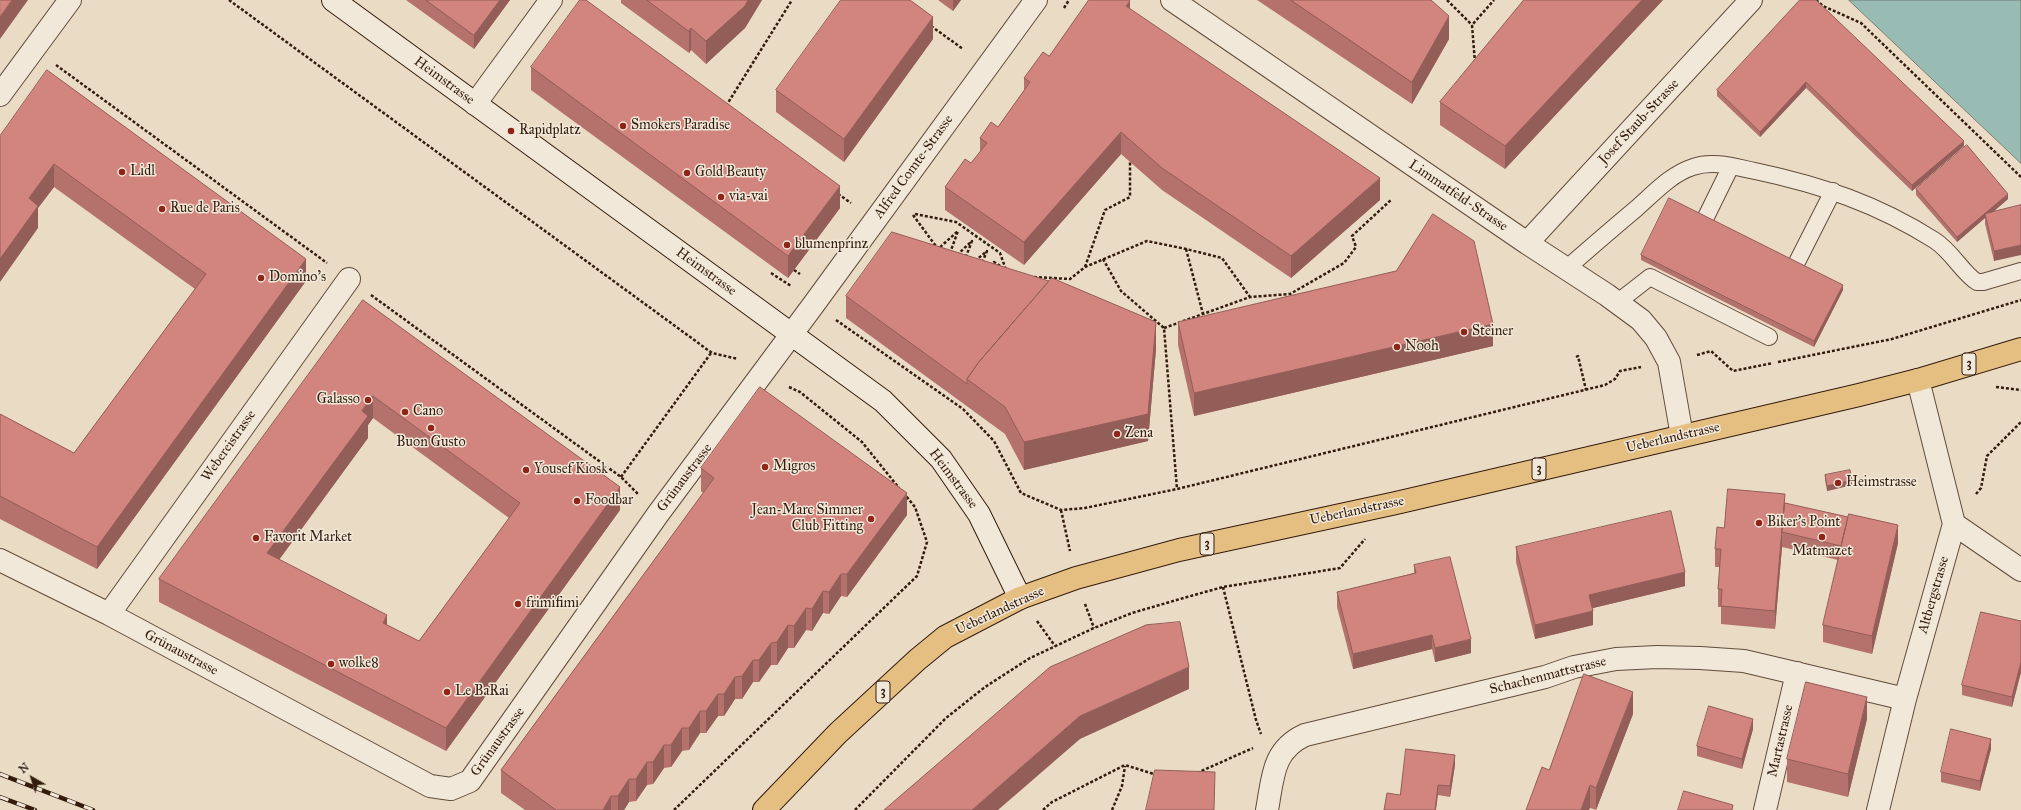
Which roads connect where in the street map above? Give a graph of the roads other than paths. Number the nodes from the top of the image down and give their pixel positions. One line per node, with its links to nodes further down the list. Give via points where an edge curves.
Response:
1 (70, 0): 7 (street)
2 (333, 0): 8 (street, Heimstrasse)
3 (552, 0): 8 (street)
4 (1036, 0): 18 (street, Alfred Comte-Strasse)
5 (1172, 0): 12 (street, Limmatfeld-Strasse)
6 (1751, 0): 12 (street, Josef Staub-Strasse)
7 (0, 95)
8 (475, 104): 18 (street, Heimstrasse)
9 (1731, 166): 10 (lane); 11 (lane); 14 (lane, via 1706,164 1692,167 1666,182)
10 (1833, 191): 13 (lane); 15 (lane, via 1890,215 1934,240 1951,253 1977,282)
11 (1704, 220)
12 (1527, 243): 14 (street, Limmatfeld-Strasse)
13 (1795, 266)
14 (1566, 269): 17 (street, Limmatfeld-Strasse)
15 (2021, 271)
16 (349, 279): 27 (street, Webereistrasse)
17 (1618, 302): 19 (lane, via 1650,277); 22 (street, Limmatfeld-Strasse, via 1641,320 1661,345 1669,362)
18 (792, 334): 26 (street, Heimstrasse, via 883,401 941,458 979,514); 27 (street, Grünaustrasse, via 658,514 470,781 451,789 430,786)
19 (1769, 337)
20 (2021, 349): 21 (main road, Ueberlandstrasse / 3)
21 (1918, 380): 22 (main road, Ueberlandstrasse / 3); 23 (street, Altbergstrasse)
22 (1682, 436): 26 (main road, Ueberlandstrasse / 3, via 1396,503 1179,550 1076,578)
23 (1954, 524): 25 (street); 29 (street, Altbergstrasse)
24 (0, 560): 27 (street, Grünaustrasse)
25 (2021, 570)
26 (1020, 598): 30 (main road, Ueberlandstrasse / 3, via 945,637 917,660 838,733)
27 (109, 614)
28 (1797, 673): 29 (street, Schachenmattstrasse); 31 (street, Schachenmattstrasse, via 1744,661 1657,657 1616,659 1574,667 1545,677 1305,735 1274,746 1274,772); 32 (street, Martastrasse)
29 (1905, 698): 33 (street, Altbergstrasse)
30 (764, 810)
31 (1267, 810)
32 (1765, 810)
33 (1878, 810)

